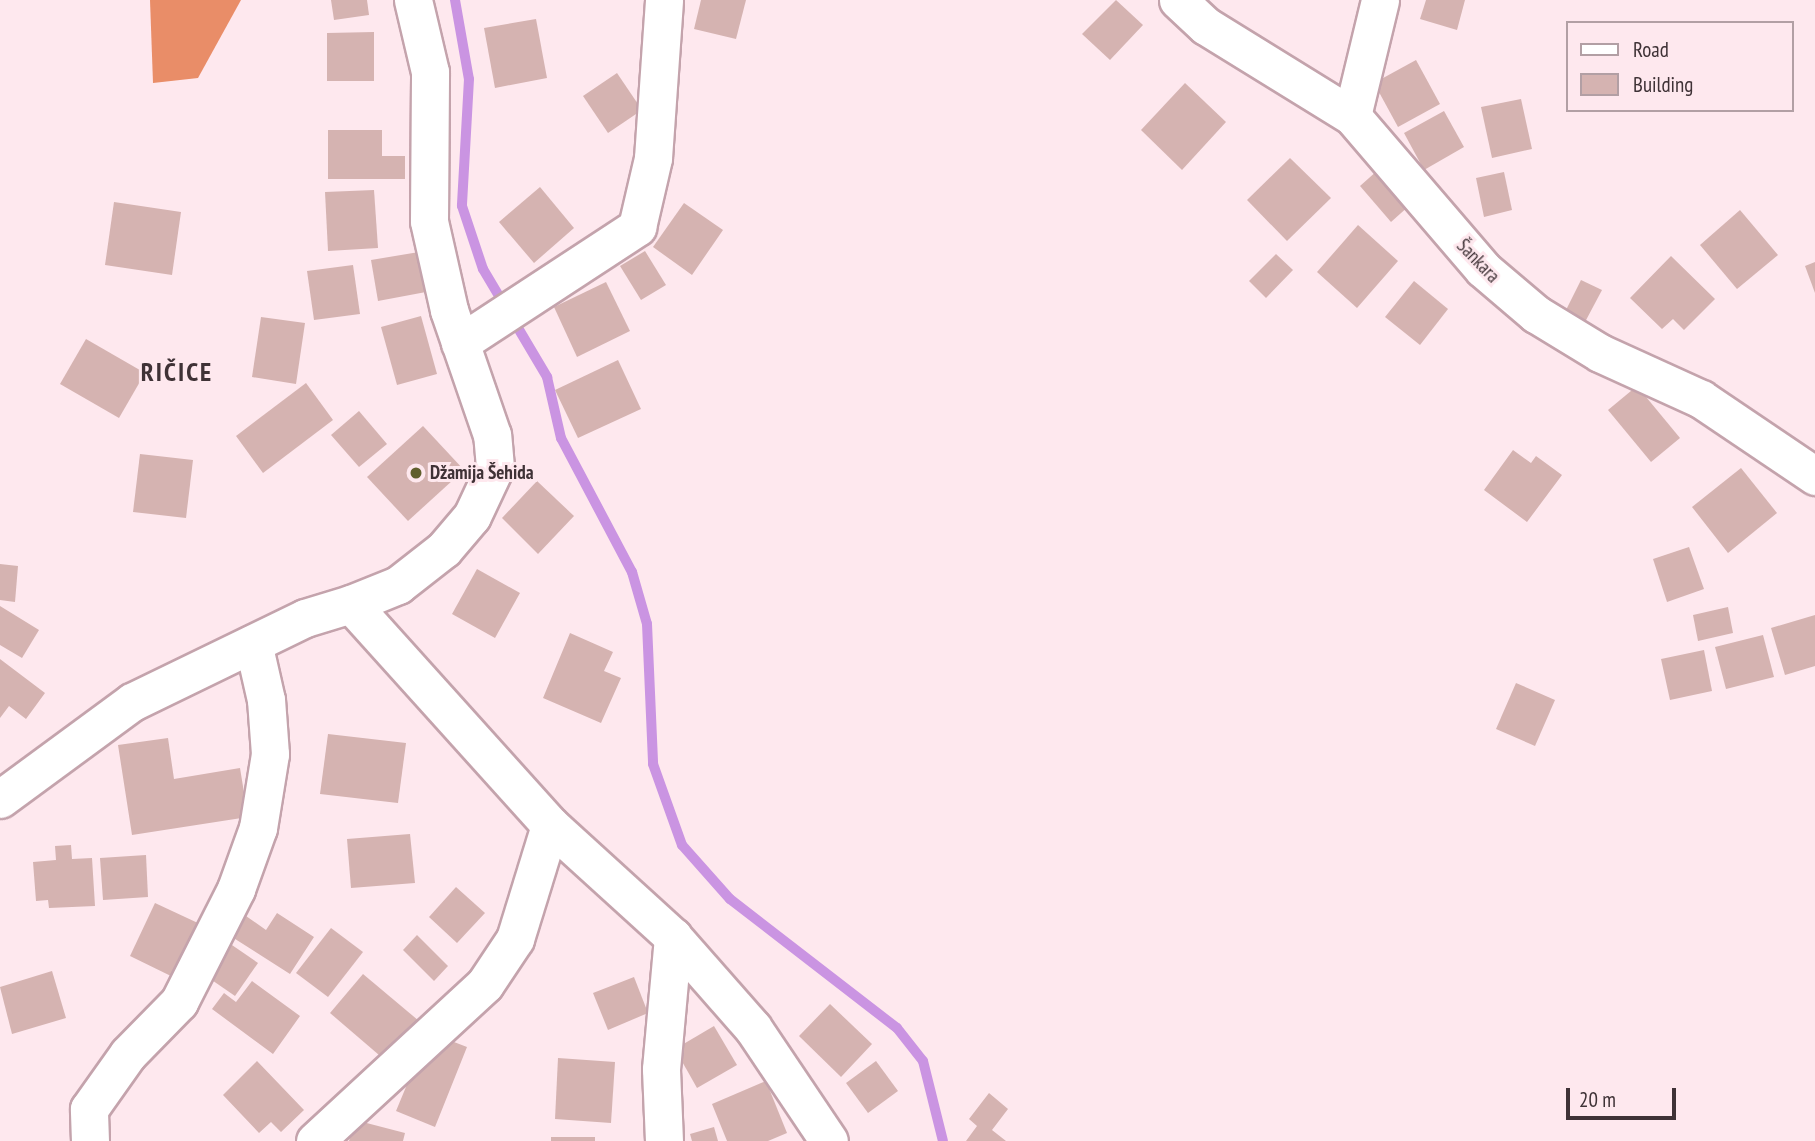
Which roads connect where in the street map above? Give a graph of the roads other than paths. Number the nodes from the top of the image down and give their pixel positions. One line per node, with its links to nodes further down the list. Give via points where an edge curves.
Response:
1 (413, 0): 6 (street, via 429,72 429,222)
2 (663, 0): 6 (street, via 653,158 637,227)
3 (1178, 0): 5 (street, Šankara, via 1206,26)
4 (1380, 0): 5 (street)
5 (1352, 116): 7 (street, Šankara, via 1483,269 1536,313 1600,353 1701,399)
6 (460, 343): 8 (street, via 485,411 495,467 472,516 444,549 398,585)
7 (1815, 476)
8 (351, 604): 9 (street); 11 (street)
9 (253, 643): 10 (street, via 132,702); 13 (street, via 267,699 270,754 258,828 236,889 179,1002 128,1054 89,1109)
10 (0, 799)
11 (550, 825): 12 (street); 14 (street, via 515,939 485,985)
12 (673, 937): 15 (street, via 661,1069); 16 (street, via 753,1028)
13 (90, 1141)
14 (315, 1141)
15 (664, 1141)
16 (830, 1141)

